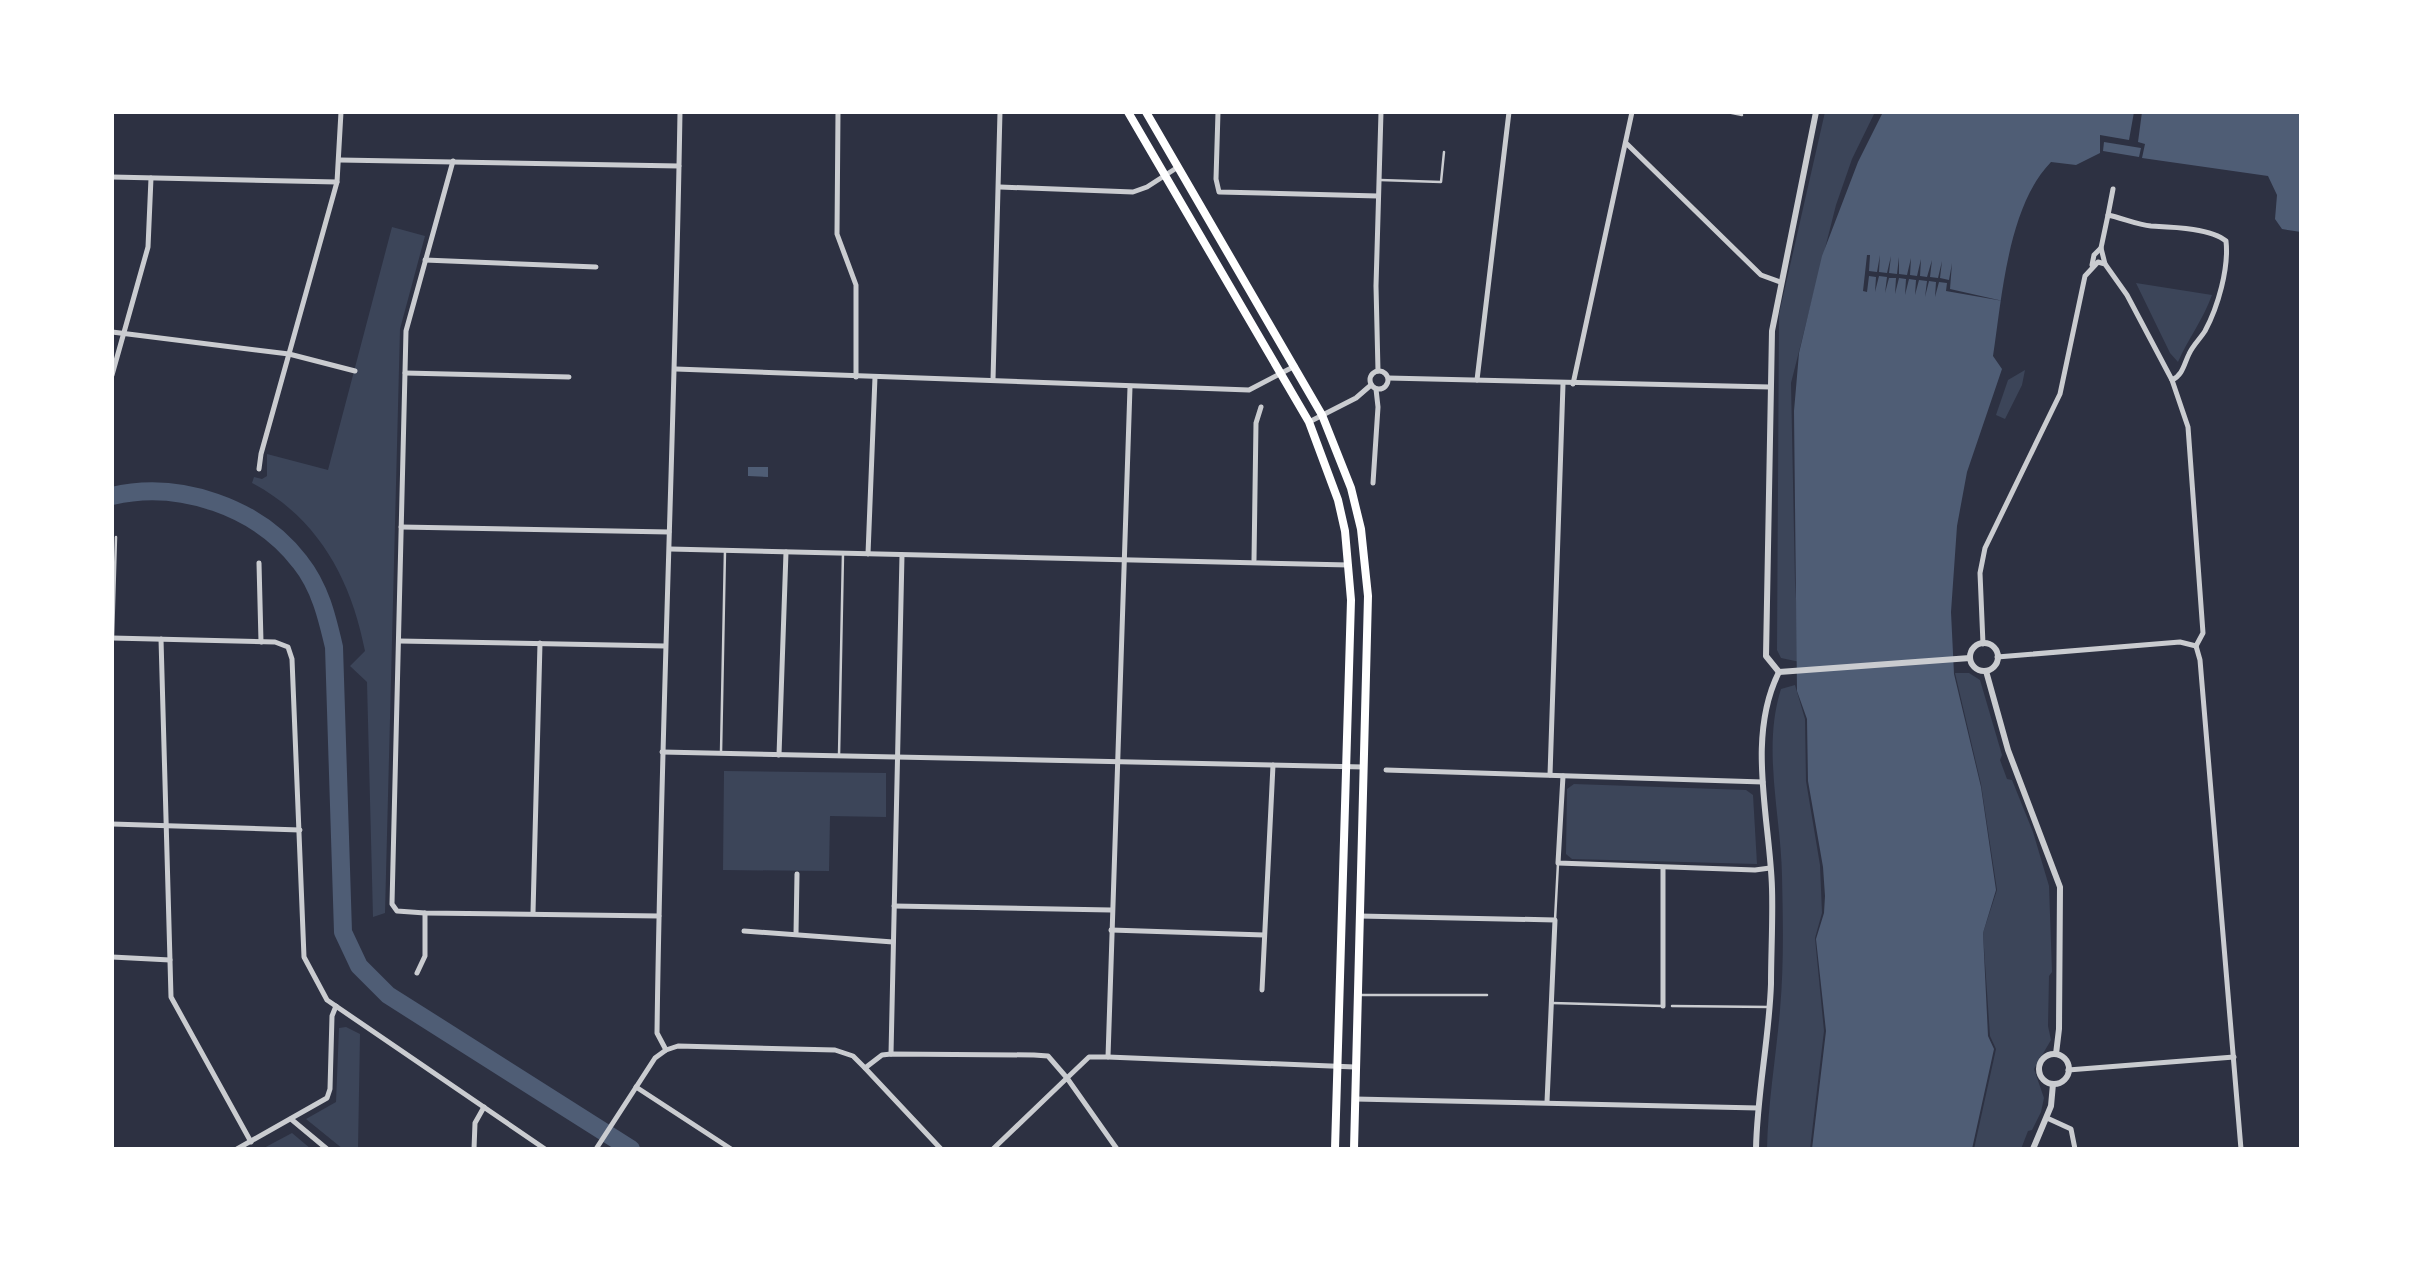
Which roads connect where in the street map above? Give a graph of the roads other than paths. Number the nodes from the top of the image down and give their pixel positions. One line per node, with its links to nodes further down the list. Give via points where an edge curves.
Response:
1 (341, 112): 16 (street)
2 (680, 112): 18 (street)
3 (838, 112): 45 (street, via 836,234 856,285)
4 (1000, 112): 25 (street)
5 (1128, 112): 20 (main road)
6 (1146, 112): 19 (main road)
7 (1218, 112): 27 (street, via 1219,192)
8 (1381, 112): 23 (street)
9 (1509, 112): 49 (street)
10 (1632, 112): 14 (street)
11 (1727, 112): 13 (lane)
12 (1816, 112): 33 (street)
13 (1742, 115)
14 (1626, 144): 33 (street, via 1761,275); 52 (street)
15 (1444, 152): 23 (lane, via 1441,182)
16 (340, 160): 17 (street); 24 (street)
17 (453, 161): 18 (street); 30 (street)
18 (679, 166): 38 (street)
19 (1178, 167): 20 (street); 37 (main road)
20 (1166, 175): 25 (street, via 1133,192); 42 (main road)
21 (112, 177): 22 (street)
22 (151, 178): 24 (street); 35 (street, via 148,247)
23 (1378, 180): 27 (street)
24 (337, 182): 36 (street)
25 (1000, 187): 48 (street)
26 (2113, 189): 28 (street)
27 (1378, 196): 40 (street)
28 (2108, 215): 29 (street); 50 (street, via 2150,226 2199,230 2226,240 2226,258 2205,331)
29 (2101, 248): 31 (street); 31 (street, via 2094,256)
30 (425, 260): 32 (street); 41 (street, via 406,331)
31 (2098, 264): 50 (street, via 2127,295); 79 (street, via 2085,276 2060,394 1982,559)
32 (596, 267)
33 (1780, 282): 55 (street)
34 (112, 332): 35 (street)
35 (126, 333): 36 (street); 43 (street)
36 (289, 354): 39 (street); 59 (street)
37 (1295, 366): 42 (street); 57 (main road)
38 (676, 369): 45 (street); 62 (street)
39 (355, 371)
40 (1378, 371): 47 (street); 54 (street, via 1370,376)
41 (405, 373): 44 (street); 61 (street)
42 (1281, 374): 53 (street, via 1249,390); 58 (main road)
43 (112, 375)
44 (569, 377)
45 (856, 377): 46 (street)
46 (875, 377): 48 (street); 68 (street)
47 (1388, 378): 49 (street); 54 (street, via 1386,386)
48 (993, 380): 53 (street)
49 (1477, 380): 51 (street)
50 (2172, 380): 81 (street, via 2188,427 2203,633)
51 (1563, 384): 52 (street); 96 (street)
52 (1573, 384): 55 (street)
53 (1130, 387): 70 (street)
54 (1374, 387): 57 (street); 60 (street, via 1378,407)
55 (1770, 387): 85 (street, via 1766,656)
56 (1261, 407): 71 (street, via 1256,423)
57 (1322, 415): 58 (street); 94 (main road, via 1351,488 1366,566)
58 (1309, 422): 73 (main road, via 1338,500)
59 (259, 469)
60 (1373, 483)
61 (401, 527): 62 (street); 76 (street)
62 (669, 532): 64 (street)
63 (116, 537): 74 (lane)
64 (670, 549): 65 (street); 80 (street)
65 (725, 550): 66 (street); 87 (lane)
66 (786, 552): 67 (street); 88 (street)
67 (844, 553): 68 (street); 89 (lane)
68 (868, 554): 69 (street)
69 (902, 555): 70 (street); 90 (street)
70 (1127, 560): 71 (street); 91 (street)
71 (1254, 560): 73 (street)
72 (259, 563): 77 (street)
73 (1349, 565): 93 (main road)
74 (113, 638): 75 (street)
75 (161, 639): 77 (street); 100 (street)
76 (399, 641): 78 (street); 108 (street, via 391,898 397,911)
77 (261, 642): 101 (street, via 283,643 292,652)
78 (540, 643): 80 (street); 109 (street)
79 (1983, 644): 82 (street, via 1994,649); 83 (street, via 1973,648)
80 (665, 646): 86 (street)
81 (2196, 646): 82 (street, via 2180,642); 133 (street)
82 (1997, 657): 84 (street)
83 (1970, 658): 84 (street, via 1973,666); 85 (street)
84 (1986, 671): 131 (street, via 2008,750 2060,887)
85 (1779, 672): 98 (street, via 1766,717)
86 (662, 752): 87 (street); 110 (street)
87 (722, 753): 88 (street)
88 (779, 755): 89 (street)
89 (839, 756): 90 (street)
90 (897, 757): 91 (street); 106 (street)
91 (1119, 760): 92 (street); 107 (street)
92 (1273, 765): 93 (street); 116 (street)
93 (1346, 766): 94 (street); 134 (main road)
94 (1364, 767): 111 (main road)
95 (1385, 770): 96 (street)
96 (1550, 775): 97 (street)
97 (1563, 776): 98 (street); 102 (street)
98 (1763, 782): 104 (street)
99 (112, 824): 100 (street)
100 (166, 826): 101 (street); 119 (street)
101 (300, 830): 125 (street, via 304,957 327,1000)
102 (1559, 863): 103 (street); 112 (lane)
103 (1663, 868): 104 (street); 126 (street)
104 (1770, 868): 128 (street)
105 (797, 874): 115 (street)
106 (894, 906): 107 (street); 117 (street)
107 (1111, 910): 113 (street)
108 (425, 913): 109 (street); 120 (street, via 425,956)
109 (533, 913): 110 (street)
110 (659, 916): 129 (street, via 657,1033)
111 (1359, 916): 112 (street); 122 (main road)
112 (1555, 920): 124 (street)
113 (1111, 930): 116 (street); 132 (street)
114 (744, 931): 115 (street)
115 (796, 934): 117 (street)
116 (1264, 935): 121 (street)
117 (893, 942): 130 (street)
118 (112, 957): 119 (street)
119 (170, 960): 147 (street, via 171,997)
120 (417, 973)
121 (1262, 990)
122 (1357, 995): 123 (lane); 135 (main road)
123 (1487, 995)
124 (1552, 1003): 126 (lane); 142 (street)
125 (336, 1006): 143 (street); 146 (street, via 327,1098)
126 (1663, 1006)
127 (1672, 1006): 128 (lane)
128 (1770, 1007): 144 (street)
129 (666, 1050): 136 (street, via 678,1046 835,1050 853,1056); 140 (street, via 655,1058)
130 (891, 1054): 136 (street, via 881,1055); 138 (street, via 1048,1056)
131 (2056, 1054): 137 (street, via 2067,1062); 139 (street, via 2043,1059 2039,1068 2044,1080)
132 (1108, 1057): 134 (street); 138 (street, via 1089,1058)
133 (2234, 1057): 137 (street); 162 (street)
134 (1338, 1067): 135 (street); 157 (main road)
135 (1355, 1067): 141 (main road)
136 (865, 1068): 154 (street)
137 (2068, 1070): 139 (street, via 2062,1081)
138 (1067, 1078): 155 (street); 156 (street)
139 (2053, 1084): 145 (street)
140 (636, 1087): 152 (street); 153 (street)
141 (1354, 1099): 142 (street); 158 (main road)
142 (1547, 1102): 144 (street)
143 (484, 1107): 150 (street, via 475,1123); 151 (street)
144 (1758, 1108): 159 (street)
145 (2046, 1118): 160 (street); 161 (street, via 2071,1129)
146 (291, 1119): 147 (street); 149 (street)
147 (251, 1142): 148 (street)
148 (237, 1149)
149 (327, 1149)
150 (474, 1149)
151 (545, 1149)
152 (596, 1149)
153 (731, 1149)
154 (941, 1149)
155 (993, 1149)
156 (1117, 1149)
157 (1335, 1149)
158 (1354, 1149)
159 (1756, 1149)
160 (2034, 1149)
161 (2075, 1149)
162 (2241, 1149)

